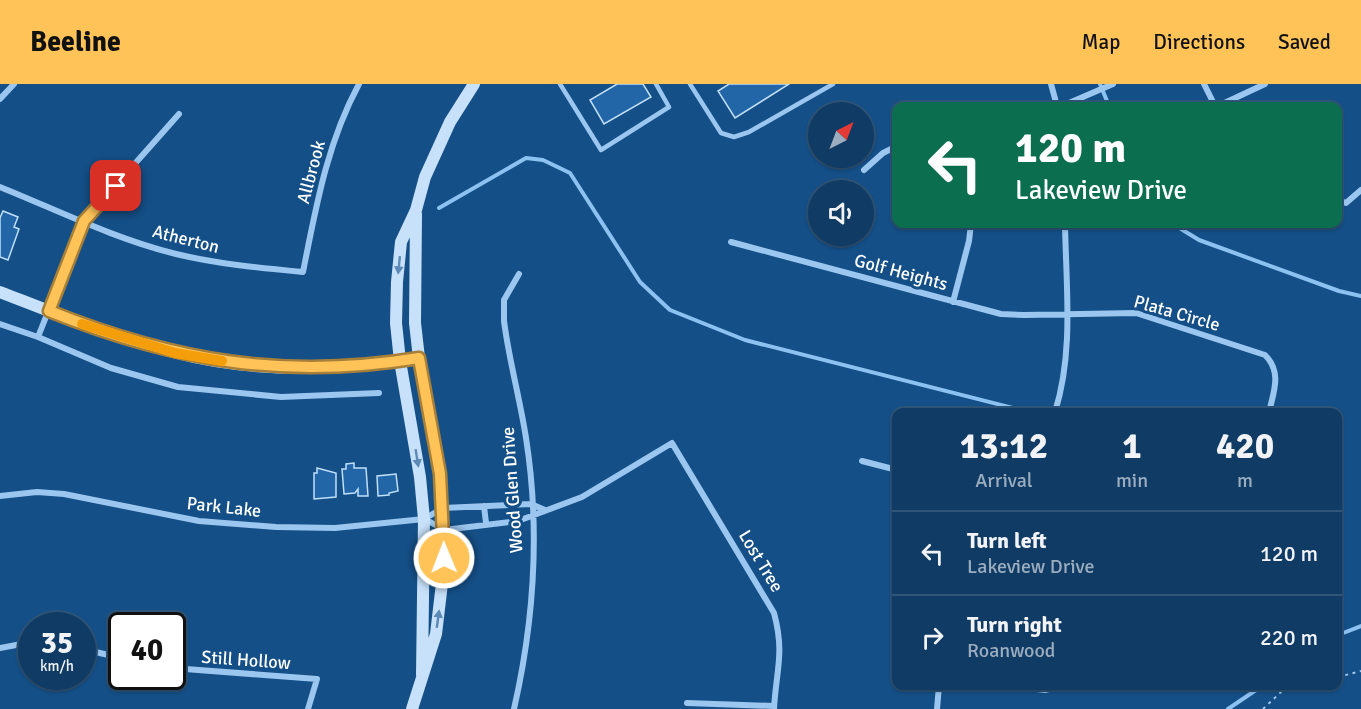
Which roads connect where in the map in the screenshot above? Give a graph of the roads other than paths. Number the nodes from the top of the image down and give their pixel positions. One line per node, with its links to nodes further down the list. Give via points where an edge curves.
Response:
1 (14, 84): 13 (street)
2 (359, 84): 29 (street, Allbrook, via 323,174)
3 (474, 84): 24 (street, via 437,148)
4 (570, 84): 12 (lane)
5 (656, 84): 12 (lane, via 669,107 601,150)
6 (690, 84): 7 (lane, via 721,133 734,137)
7 (833, 84)
8 (1204, 84): 16 (street)
9 (1265, 84): 17 (street)
10 (1050, 85): 14 (street)
11 (1111, 85): 15 (street)
12 (561, 86)
13 (0, 99)
14 (1057, 102)
15 (1069, 102)
16 (1215, 102)
17 (1226, 102)
18 (179, 114): 25 (street)
19 (892, 148): 20 (street)
20 (864, 170)
21 (0, 187): 25 (street, Atherton)
22 (1361, 190): 23 (street, via 1346,203)
23 (1342, 202)
24 (416, 210): 37 (street, via 414,293); 38 (street, one-way to 38, via 401,242 396,323)
25 (84, 221): 29 (street, Atherton, via 174,254 236,267); 33 (street)
26 (971, 228): 32 (street)
27 (1065, 228): 34 (street)
28 (731, 242): 32 (street, Golf Heights)
29 (303, 272)
30 (519, 274): 45 (street, Wood Glen Drive, via 504,300 504,321 526,438)
31 (0, 292): 33 (street)
32 (952, 302): 34 (street, Golf Heights, via 1001,314)
33 (49, 311): 36 (street); 38 (street, via 175,353 249,365 338,367)
34 (1067, 314): 40 (street, via 1064,373); 41 (street, Plata Circle, via 1136,313 1265,355 1274,364 1276,377)
35 (0, 324): 36 (street)
36 (38, 338): 39 (street, via 111,368 178,387 281,397)
37 (419, 358): 38 (street); 47 (street)
38 (400, 361): 50 (street, one-way to 50)
39 (379, 393)
40 (1056, 408)
41 (1270, 408)
42 (862, 461): 43 (street)
43 (892, 469)
44 (0, 496): 50 (street, Park Lake, via 64,494 199,521 276,527 335,528)
45 (531, 504): 46 (street); 48 (street); 49 (street, Wood Glen Drive)
46 (484, 506): 47 (street); 51 (street)
47 (443, 508): 50 (street, Park Lake); 52 (street)
48 (545, 510): 49 (street); 59 (street, Lost Tree, via 582,497 672,442 774,613 781,656)
49 (532, 516): 51 (street); 62 (street, Wood Glen Drive, via 530,606)
50 (424, 519): 52 (street); 56 (street)
51 (486, 523): 52 (street)
52 (444, 530): 56 (street, one-way to 52, via 436,634)
53 (18, 645): 54 (street)
54 (0, 648)
55 (186, 669): 60 (street, Still Hollow, via 317,679)
56 (422, 675): 61 (street)
57 (939, 690): 63 (street)
58 (687, 703): 59 (street)
59 (774, 707)
60 (309, 709)
61 (412, 709)
62 (514, 709)
63 (937, 709)

